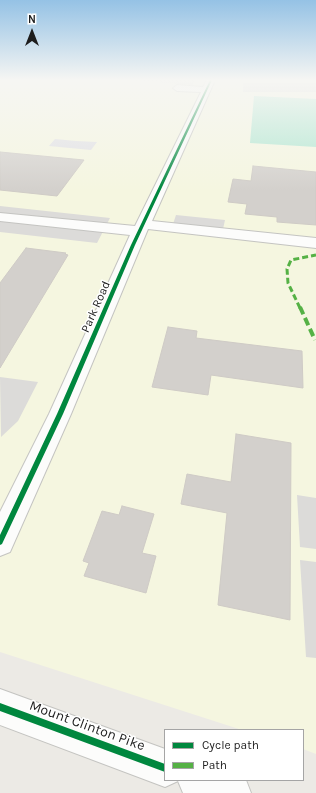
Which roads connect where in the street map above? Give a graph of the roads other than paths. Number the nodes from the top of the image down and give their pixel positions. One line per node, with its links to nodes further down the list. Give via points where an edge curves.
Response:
1 (193, 117): 3 (street, Park Road)
2 (0, 217): 3 (street)
3 (141, 228): 4 (street); 5 (street, Park Road, via 60,414)
4 (316, 243)
5 (0, 542)
6 (0, 707): 7 (street, Mount Clinton Pike)
7 (164, 768)
8 (200, 781): 9 (street)
9 (232, 793)

